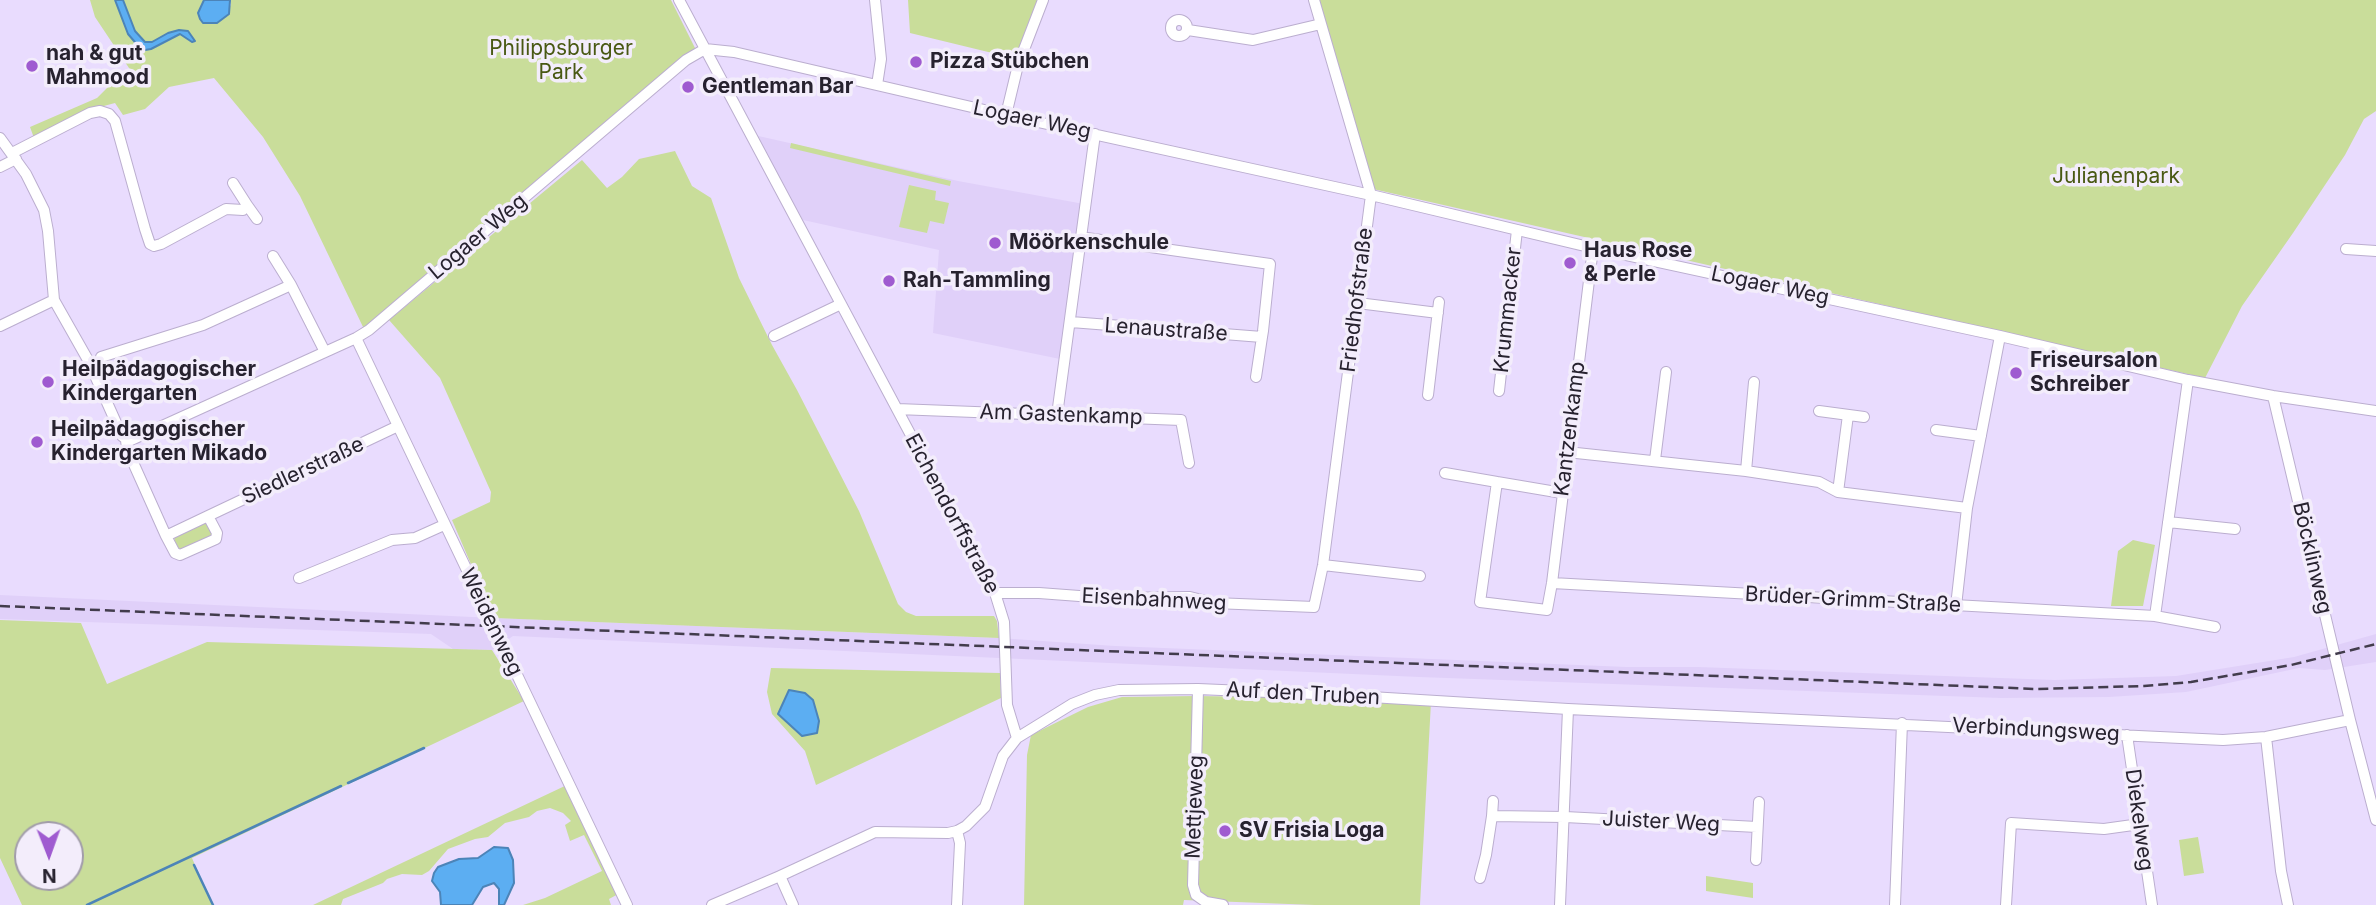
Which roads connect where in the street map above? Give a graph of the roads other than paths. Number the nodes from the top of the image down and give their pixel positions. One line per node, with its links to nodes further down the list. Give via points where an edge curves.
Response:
1 (679, 0): 7 (street, Eichendorffstraße)
2 (875, 0): 8 (street, via 881,59)
3 (1043, 0): 9 (street, via 1018,65)
4 (1314, 0): 5 (street, Friedhofstraße)
5 (1321, 24): 6 (street, via 1253,40); 16 (street, Friedhofstraße)
6 (1188, 30)
7 (705, 49): 8 (street, Logaer Weg); 29 (street, Eichendorffstraße); 35 (street, Logaer Weg, via 686,60)
8 (877, 85): 9 (street, Logaer Weg)
9 (1006, 114): 10 (street, Logaer Weg)
10 (1095, 134): 16 (street, Logaer Weg); 21 (street)
11 (0, 138): 12 (street)
12 (14, 156): 13 (street); 18 (street, via 100,111 115,121 150,244 161,244); 27 (street, via 44,210)
13 (0, 167)
14 (233, 183): 15 (street)
15 (239, 194): 17 (street); 18 (street, via 232,195)
16 (1371, 195): 20 (street, Logaer Weg); 28 (street, Friedhofstraße)
17 (247, 205): 18 (street, via 243,210); 19 (street)
18 (226, 209)
19 (257, 219)
20 (1517, 230): 23 (street, Logaer Weg); 42 (street, Krummacker)
21 (1080, 237): 30 (street); 34 (street, via 1270,264)
22 (2375, 247): 24 (street)
23 (1593, 248): 33 (street, Logaer Weg); 55 (street, Kantzenkamp)
24 (2346, 248)
25 (273, 256): 26 (street)
26 (291, 285): 36 (street); 37 (street, via 203,325)
27 (54, 300): 31 (street); 54 (street)
28 (1358, 303): 43 (street, via 1438,307); 69 (street, Friedhofstraße)
29 (841, 304): 32 (street); 45 (street, Eichendorffstraße)
30 (1071, 322): 34 (street, Lenaustraße); 48 (street)
31 (0, 326)
32 (774, 336)
33 (2000, 336): 40 (street, Logaer Weg); 53 (street)
34 (1262, 337): 39 (street)
35 (356, 338): 36 (street, Logaer Weg); 51 (street, Weidenweg)
36 (325, 352): 54 (street, Logaer Weg)
37 (101, 357)
38 (1666, 372): 56 (street)
39 (1256, 377)
40 (2188, 380): 44 (street, Logaer Weg); 65 (street)
41 (1754, 382): 58 (street)
42 (1499, 391)
43 (1428, 395)
44 (2273, 396): 47 (street, Logaer Weg); 80 (street, Böcklinweg)
45 (897, 409): 48 (street, Am Gastenkamp); 73 (street, Eichendorffstraße)
46 (1819, 411): 49 (street)
47 (2376, 411)
48 (1057, 415): 57 (street, Am Gastenkamp, via 1181,420)
49 (1848, 415): 50 (street); 61 (street)
50 (1864, 416)
51 (398, 426): 64 (street, Siedlerstraße); 66 (street, Weidenweg)
52 (1936, 430): 53 (street)
53 (1981, 436): 63 (street)
54 (126, 440): 68 (street)
55 (1567, 452): 56 (street); 62 (street, Kantzenkamp)
56 (1655, 460): 58 (street)
57 (1189, 463)
58 (1746, 471): 61 (street, via 1819,482)
59 (1445, 473): 60 (street)
60 (1497, 482): 62 (street); 72 (street, Kantzenkamp, via 1480,602 1547,610)
61 (1838, 492): 63 (street)
62 (1562, 493): 72 (street, Kantzenkamp)
63 (1967, 508): 74 (street)
64 (208, 516): 68 (street, Siedlerstraße); 68 (street, via 216,539 180,555)
65 (2168, 522): 67 (street); 76 (street)
66 (444, 525): 71 (street, via 415,538 392,540); 97 (street, Weidenweg)
67 (2235, 529)
68 (166, 536)
69 (1323, 565): 70 (street); 75 (street, Friedhofstraße)
70 (1420, 576)
71 (299, 579)
72 (1552, 583): 74 (street, Brüder-Grimm-Straße)
73 (995, 593): 75 (street, Eisenbahnweg, via 1189,597 1214,603); 84 (street, Eichendorffstraße, via 1004,622 1007,705)
74 (1956, 606): 76 (street, Brüder-Grimm-Straße)
75 (1314, 607)
76 (2155, 617): 77 (street, Brüder-Grimm-Straße)
77 (2215, 627)
78 (1198, 689): 79 (street, Auf den Truben); 84 (street, Auf den Truben, via 1132,689 1095,695 1056,712); 101 (street, Mettjeweg, via 1193,885 1196,895 1206,902)
79 (1568, 709): 81 (street, Auf den Truben); 89 (street)
80 (2350, 720): 83 (street, Verbindungsweg); 85 (street, Böcklinweg)
81 (1902, 723): 82 (street, Verbindungsweg); 103 (street)
82 (2127, 734): 83 (street, Verbindungsweg, via 2223,740); 91 (street, Diekelweg)
83 (2266, 737): 106 (street)
84 (1017, 738): 93 (street, Auf den Truben, via 1003,756 985,807)
85 (2373, 790): 90 (street, Böcklinweg)
86 (1493, 801): 88 (street)
87 (1759, 802): 92 (street)
88 (1492, 816): 89 (street, Juister Weg); 96 (street)
89 (1565, 817): 92 (street, Juister Weg); 102 (street)
90 (2376, 820)
91 (2140, 824): 104 (street, via 2104,829 2011,823); 105 (street, Diekelweg)
92 (1758, 827): 94 (street)
93 (957, 831): 95 (street, via 876,832); 100 (street)
94 (1756, 860)
95 (780, 876): 98 (street); 99 (street)
96 (1480, 878)
97 (627, 905)
98 (712, 905)
99 (793, 905)
100 (957, 905)
101 (1223, 905)
102 (1560, 905)
103 (1895, 905)
104 (2006, 905)
105 (2151, 905)
106 (2288, 905)

